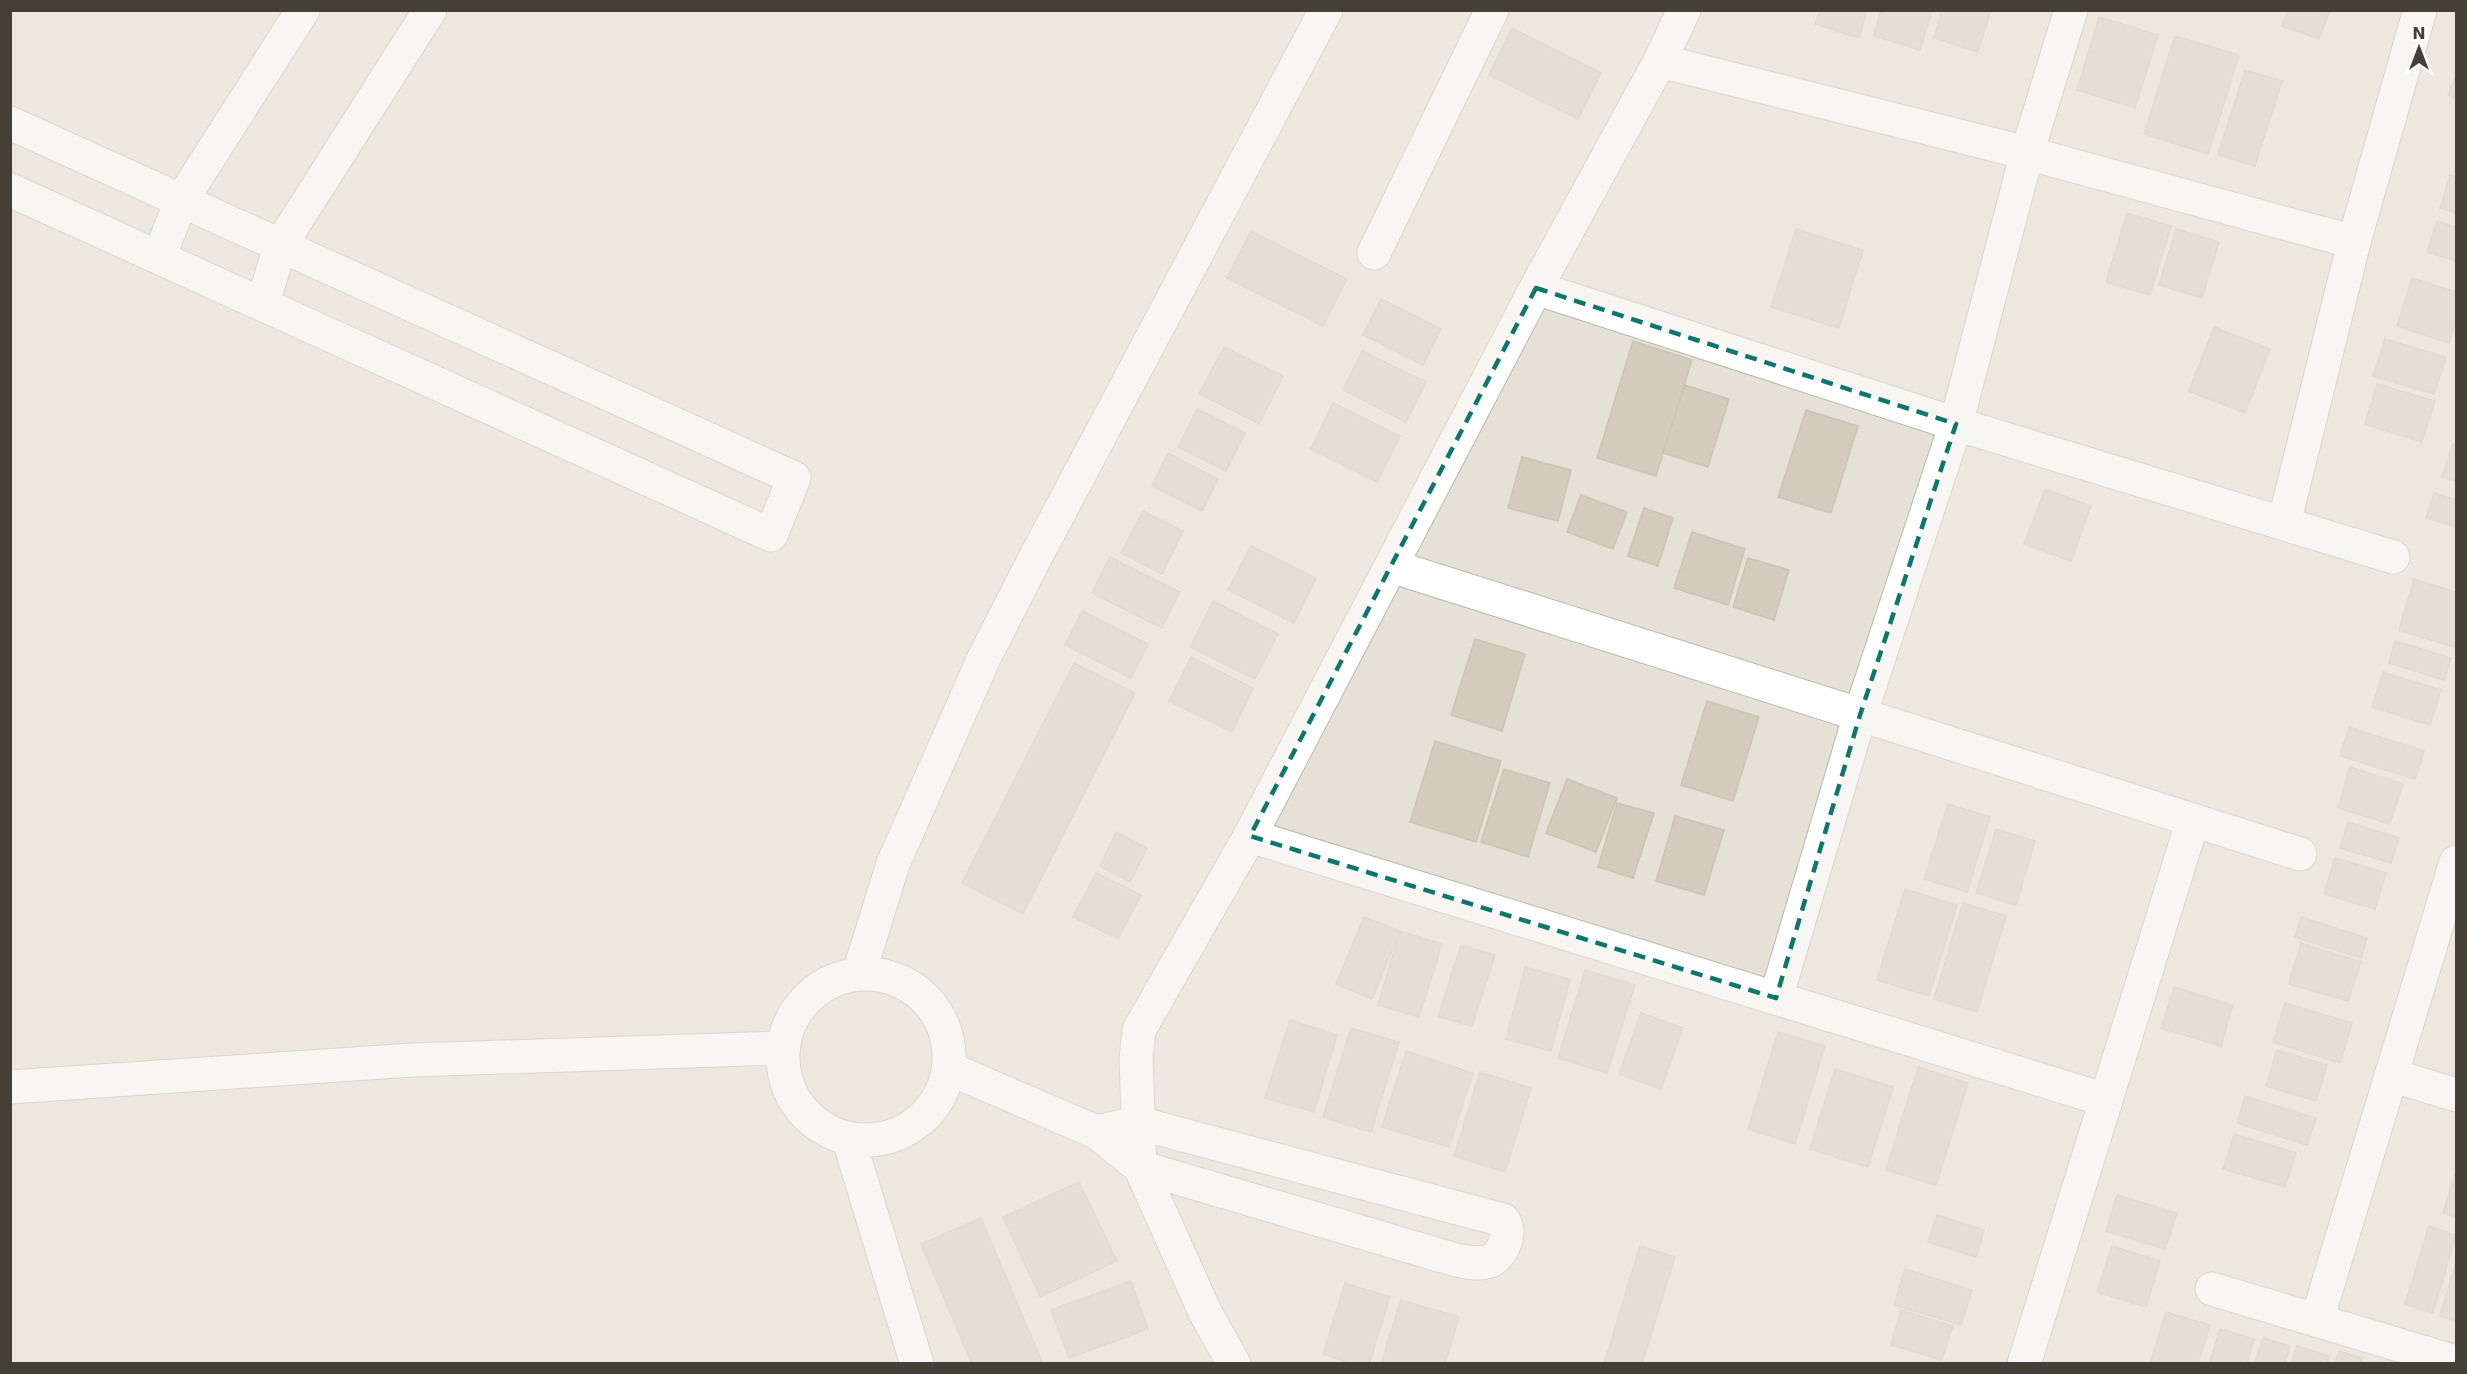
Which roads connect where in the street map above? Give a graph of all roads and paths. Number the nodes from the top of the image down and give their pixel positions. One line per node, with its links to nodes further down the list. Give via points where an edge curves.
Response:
1 (303, 10): 12 (street)
2 (430, 10): 14 (street)
3 (1326, 10): 28 (street, via 984,658 893,864)
4 (1492, 10): 15 (street)
5 (1684, 10): 8 (street)
6 (2071, 10): 10 (street)
7 (2420, 10): 13 (street)
8 (1660, 61): 10 (street); 17 (street)
9 (10, 123): 12 (street)
10 (2027, 153): 13 (street); 19 (street)
11 (10, 190): 16 (street)
12 (181, 201): 14 (street); 16 (street)
13 (2354, 242): 20 (street)
14 (280, 246): 18 (street); 18 (street, via 794,478 771,535)
15 (1374, 253)
16 (159, 257): 18 (street)
17 (1536, 288): 19 (street); 22 (street)
18 (263, 304)
19 (1956, 424): 20 (street); 23 (street)
20 (2284, 523): 21 (street)
21 (2393, 557)
22 (1391, 566): 23 (street); 25 (street)
23 (1860, 715): 24 (street); 29 (street)
24 (2193, 820): 26 (street); 35 (street)
25 (1250, 836): 29 (street); 36 (street, via 1139,1030)
26 (2300, 854)
27 (2457, 862): 32 (street)
28 (859, 973): 30 (street, via 822,985 795,1012); 31 (street, via 896,978 928,999 947,1032)
29 (1776, 998): 35 (street)
30 (781, 1048): 33 (street, via 413,1060); 38 (street, via 787,1088 812,1122)
31 (950, 1069): 37 (street); 38 (street, via 932,1111 894,1137)
32 (2391, 1075): 34 (street); 41 (street)
33 (10, 1087)
34 (2457, 1095)
35 (2106, 1100): 45 (street)
36 (1138, 1123): 37 (street); 39 (street); 39 (street, via 1503,1220 1509,1232 1494,1259 1473,1263)
37 (1096, 1132): 39 (street)
38 (849, 1140): 43 (street)
39 (1140, 1167): 44 (street, via 1205,1312)
40 (2212, 1289): 41 (street)
41 (2317, 1320): 42 (street)
42 (2457, 1362)
43 (916, 1364)
44 (1234, 1364)
45 (2024, 1364)

